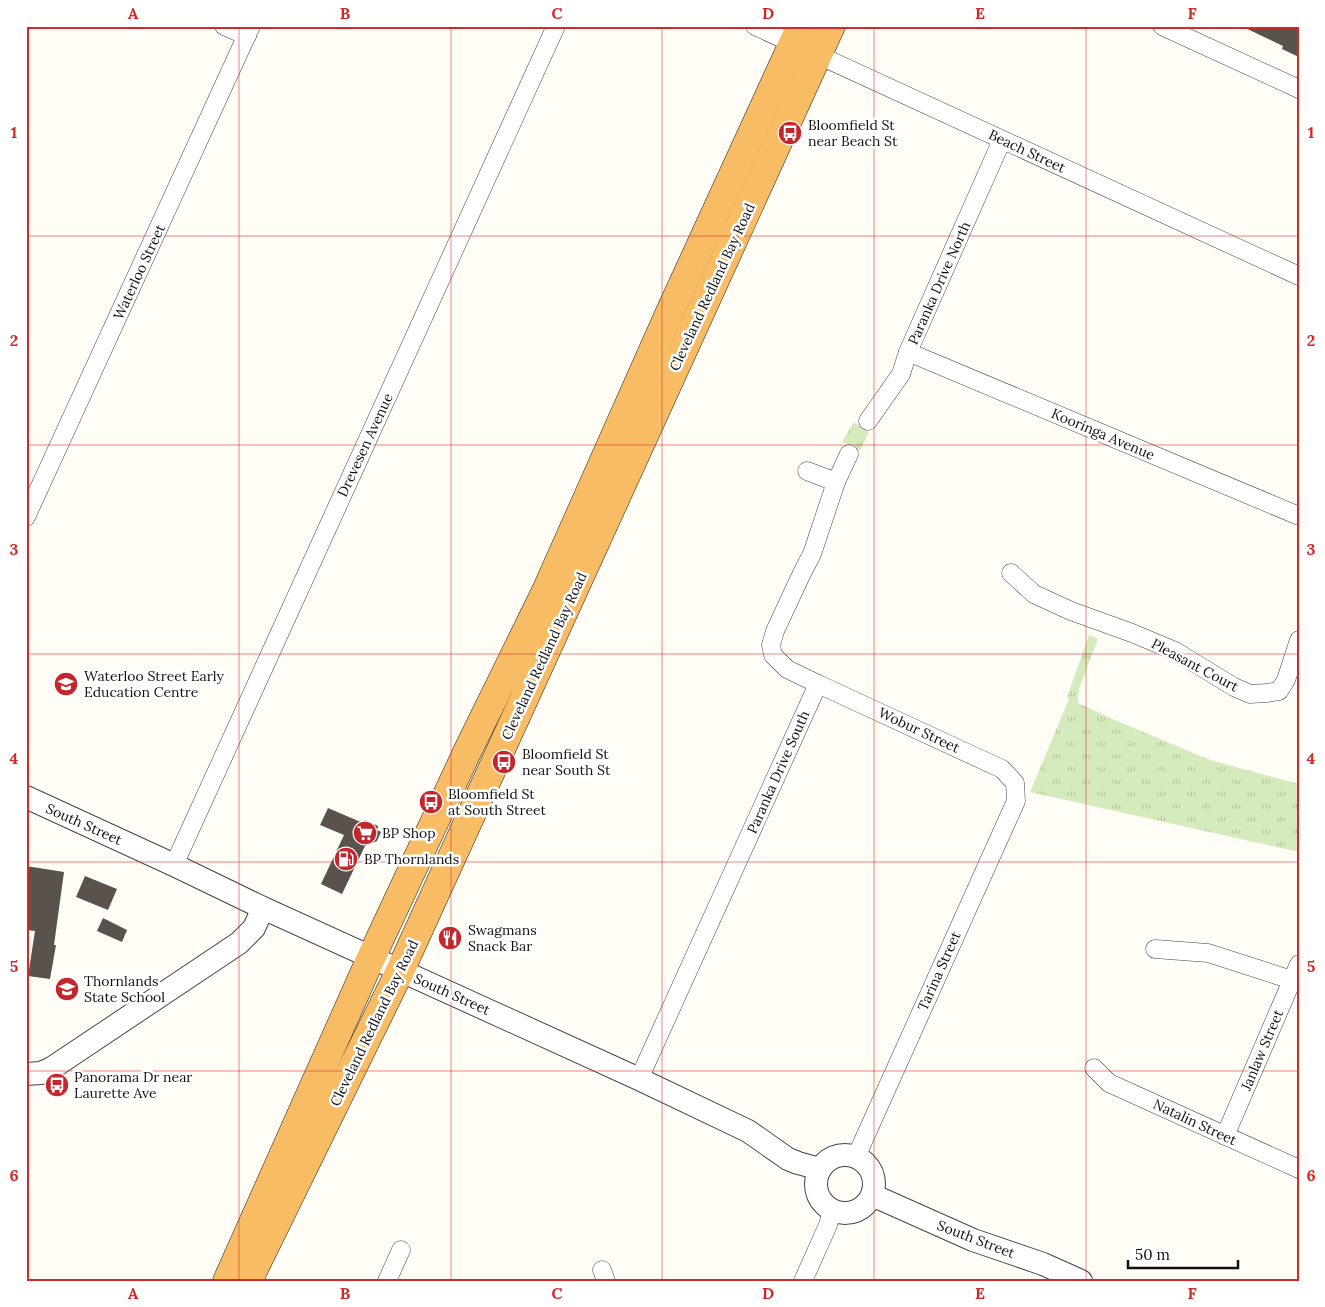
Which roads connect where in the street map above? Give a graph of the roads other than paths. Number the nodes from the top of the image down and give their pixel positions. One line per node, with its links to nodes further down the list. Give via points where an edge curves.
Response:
1 (224, 26): 6 (street)
2 (556, 26): 24 (street, Drevesen Avenue)
3 (755, 26): 7 (street, Beach Street)
4 (831, 26): 8 (highway, Cleveland Redland Bay Road)
5 (1162, 26): 9 (street)
6 (249, 31): 18 (street, Waterloo Street)
7 (797, 35): 8 (street, Beach Street); 27 (highway, Cleveland Redland Bay Road, via 546,590)
8 (818, 55): 10 (street, Beach Street); 28 (highway, Cleveland Redland Bay Road)
9 (1299, 89)
10 (1002, 140): 11 (street, Beach Street); 12 (street, Paranka Drive North)
11 (1299, 276)
12 (908, 352): 13 (street, Paranka Drive North, via 901,374); 17 (street, Kooringa Avenue)
13 (868, 421)
14 (849, 454): 16 (street)
15 (808, 470): 16 (street)
16 (836, 482): 21 (street, via 812,554 771,645 773,656 786,669)
17 (1299, 516)
18 (26, 517)
19 (1011, 573): 20 (street, Pleasant Court, via 1034,594 1071,612 1175,651 1234,688 1250,694 1279,691 1286,680)
20 (1299, 640)
21 (818, 684): 22 (street, Wobur Street, via 1002,768); 32 (street, Paranka Drive South)
22 (1014, 783): 34 (street, Tarina Street, via 1016,801)
23 (26, 797): 24 (street, South Street)
24 (174, 864): 25 (street, South Street)
25 (263, 908): 27 (street, South Street); 31 (street, via 254,928 239,943 52,1068)
26 (1155, 949): 29 (street, via 1208,953)
27 (371, 958): 28 (street, South Street); 40 (highway, Cleveland Redland Bay Road)
28 (400, 971): 32 (street, South Street); 41 (highway, Cleveland Redland Bay Road)
29 (1295, 972): 33 (street, Janlaw Street)
30 (1094, 1068): 33 (street, Natalin Street, via 1110,1082)
31 (26, 1074)
32 (639, 1079): 35 (street, South Street, via 748,1131 801,1165)
33 (1225, 1136): 36 (street, Natalin Street)
34 (856, 1157): 35 (street, via 835,1157); 37 (street, via 872,1172)
35 (820, 1169): 38 (street, via 816,1188 824,1204)
36 (1299, 1169)
37 (872, 1195): 38 (street, via 866,1205 856,1211); 44 (street, South Street, via 973,1240)
38 (832, 1210): 43 (street)
39 (401, 1250): 42 (street)
40 (226, 1281)
41 (248, 1281)
42 (387, 1281)
43 (804, 1281)
44 (1082, 1281)

